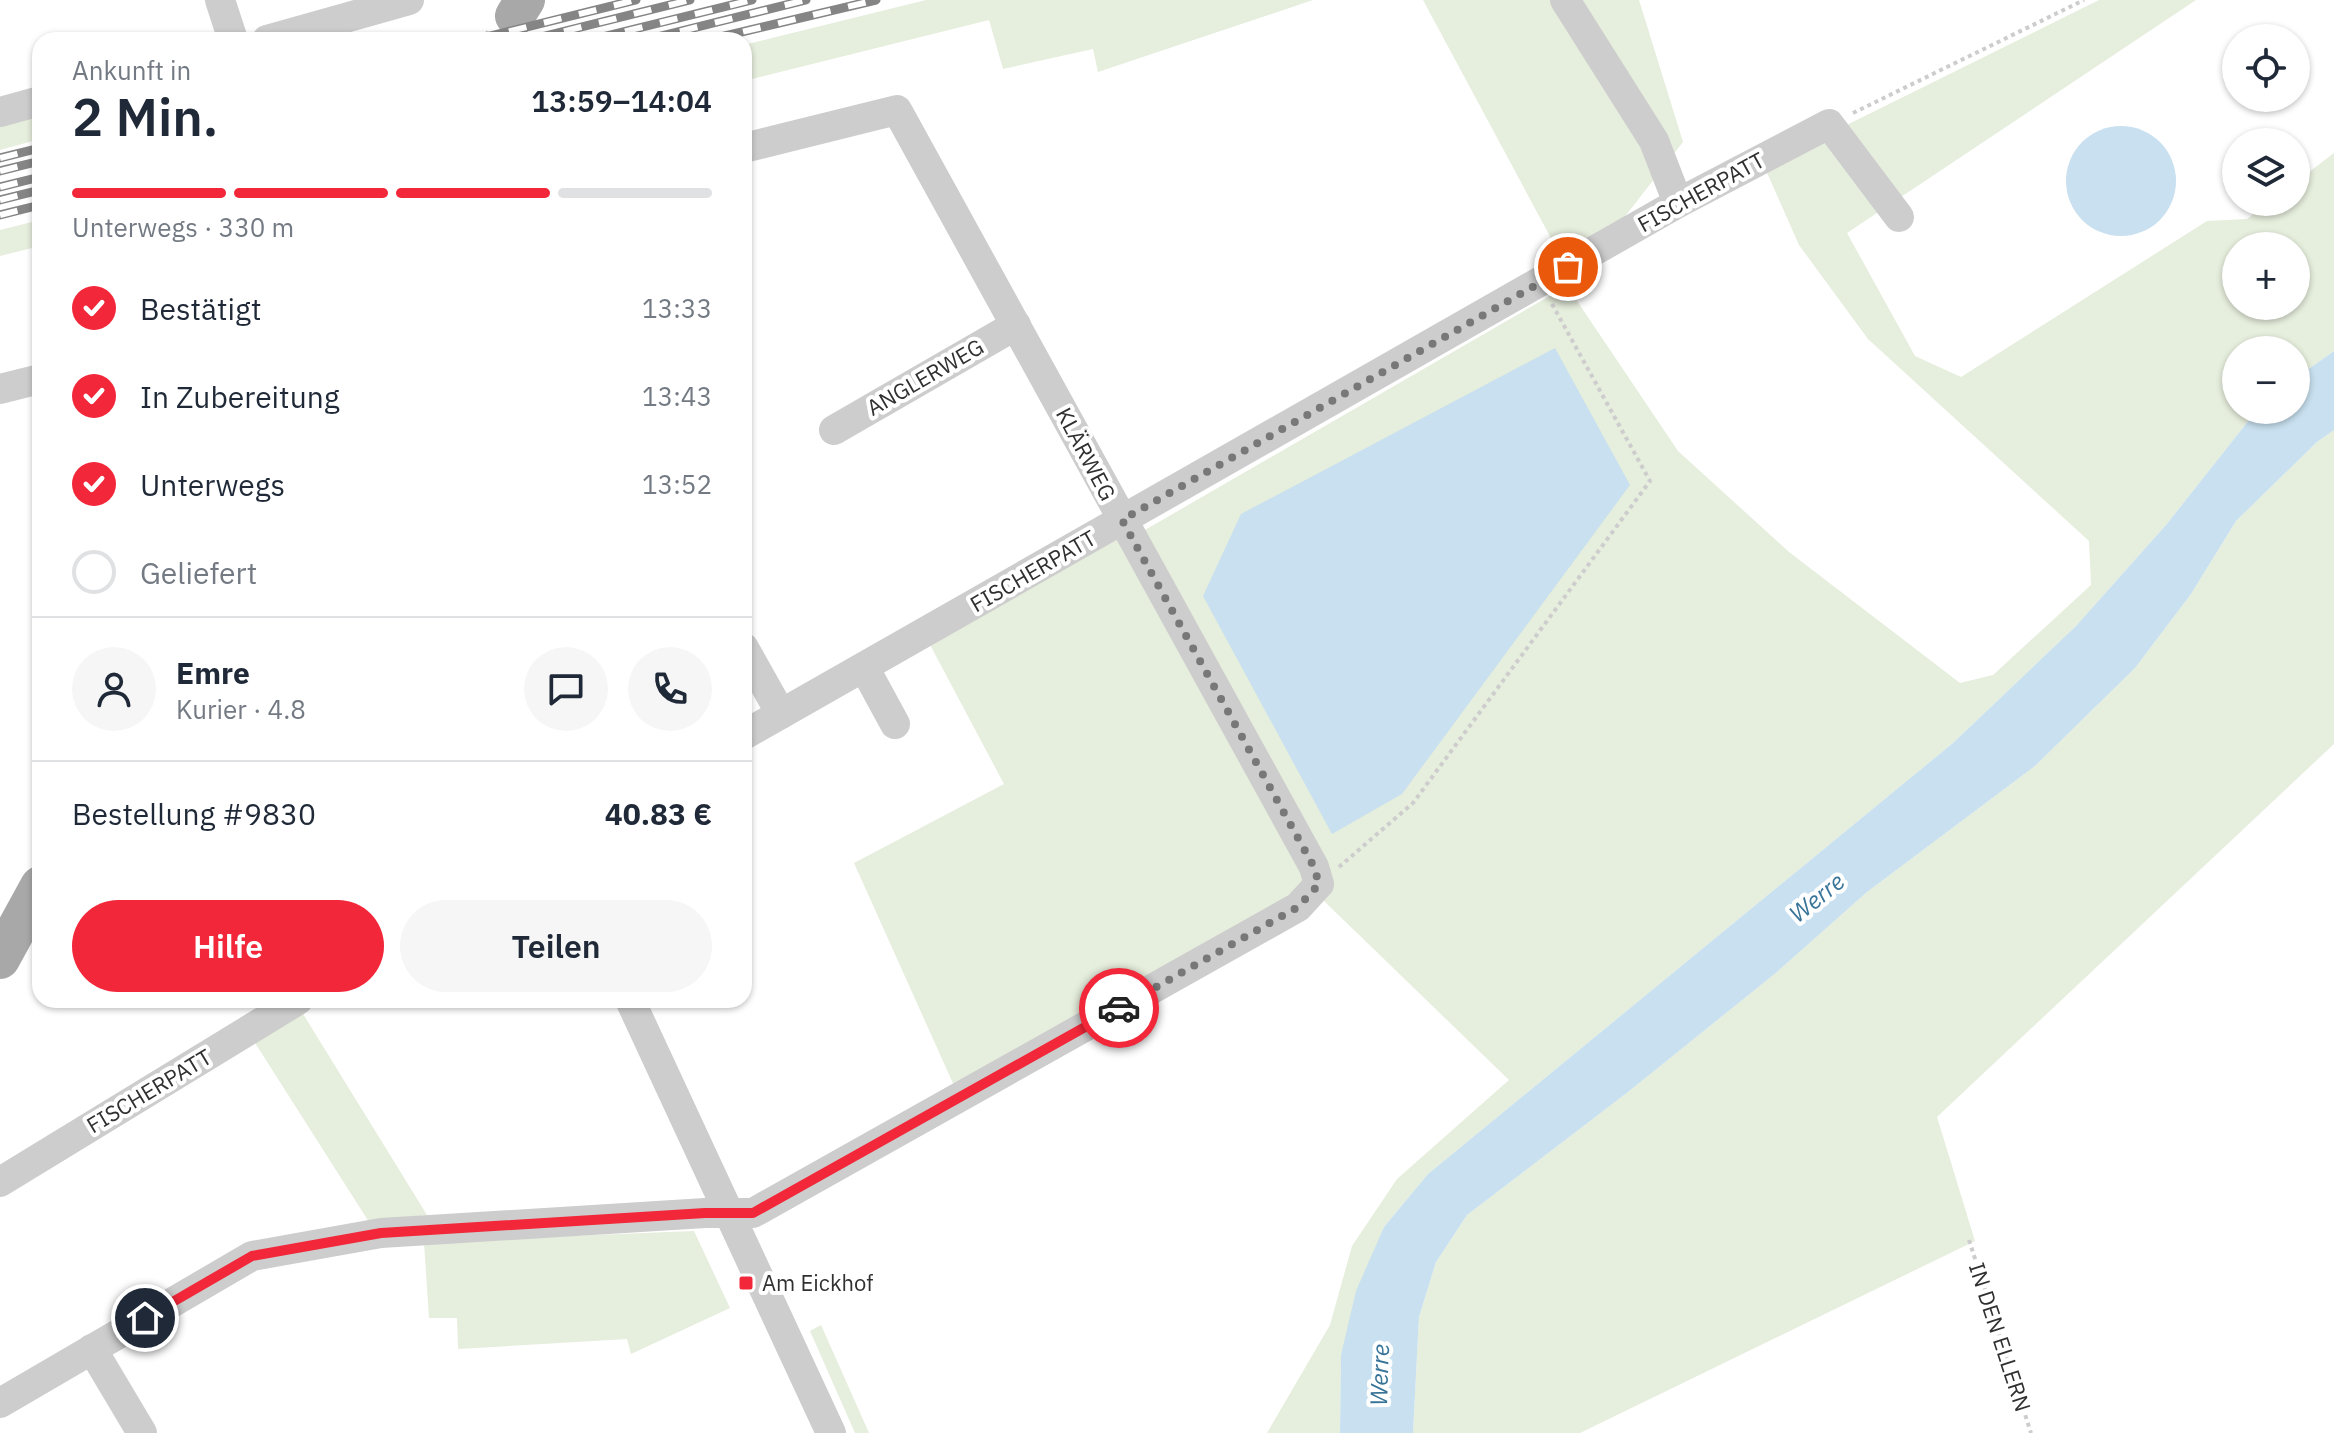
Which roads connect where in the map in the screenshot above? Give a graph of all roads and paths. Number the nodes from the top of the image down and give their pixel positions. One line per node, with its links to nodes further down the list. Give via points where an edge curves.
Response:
1 (220, 0): 5 (street)
2 (409, 0): 6 (street)
3 (1565, 0): 11 (street, via 1654,141)
4 (2084, 0): 9 (path)
5 (230, 32)
6 (295, 32)
7 (32, 103): 8 (street)
8 (0, 112)
9 (1829, 124): 11 (street, FISCHERPATT); 12 (street)
10 (752, 146): 14 (street, KLÄRWEG, via 897,110)
11 (1678, 203): 13 (street, FISCHERPATT)
12 (1899, 217)
13 (1540, 282): 18 (street, FISCHERPATT); 24 (path, via 1650,481 1413,803)
14 (1016, 325): 17 (street, ANGLERWEG); 18 (street, KLÄRWEG)
15 (20, 384): 16 (street, via 18,400)
16 (0, 408)
17 (834, 430)
18 (1122, 520): 20 (street, FISCHERPATT); 24 (street, KLÄRWEG)
19 (752, 662): 21 (street)
20 (864, 667): 21 (street, FISCHERPATT); 22 (street)
21 (781, 714): 23 (street, FISCHERPATT)
22 (895, 724)
23 (752, 730)
24 (1319, 884): 30 (street, via 1284,915 753,1213)
25 (32, 901): 26 (main road)
26 (0, 959)
27 (285, 1008): 29 (street, FISCHERPATT)
28 (634, 1008): 30 (street)
29 (0, 1182)
30 (731, 1214): 32 (street, via 381,1233 252,1256); 35 (street)
31 (1969, 1240): 36 (path, IN DEN ELLERN)
32 (92, 1349): 33 (street); 34 (street)
33 (0, 1403)
34 (142, 1433)
35 (831, 1433)
36 (2031, 1433)

